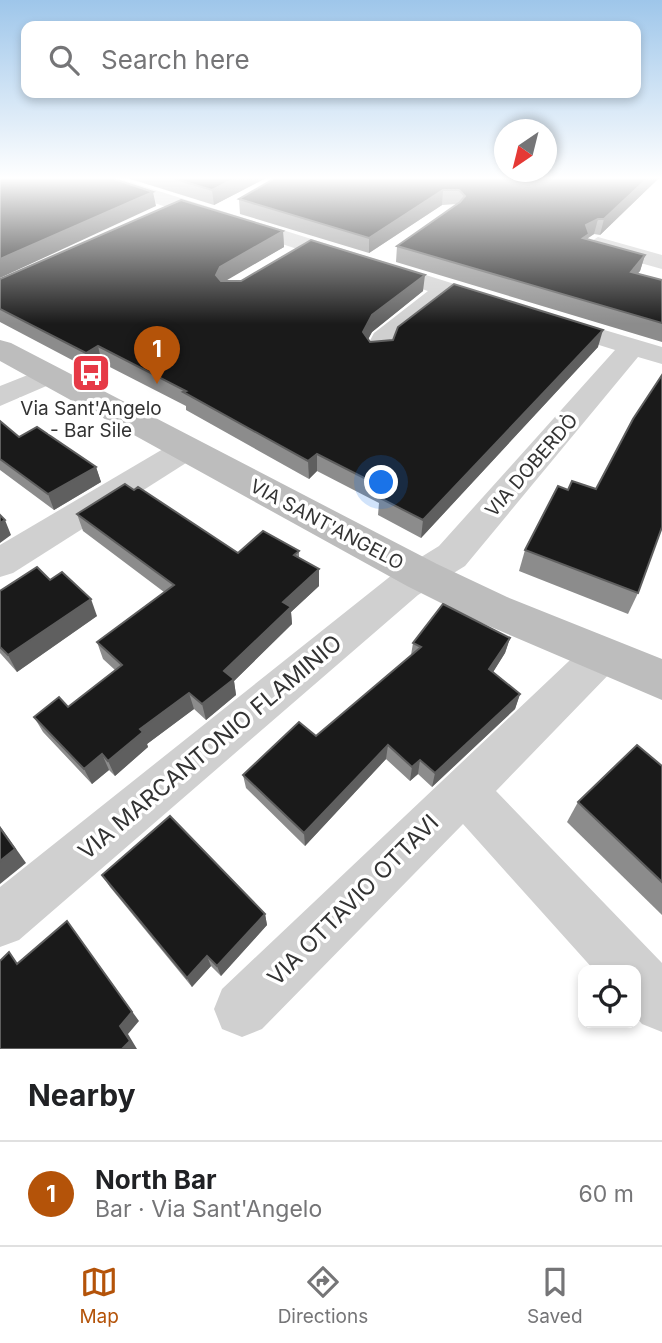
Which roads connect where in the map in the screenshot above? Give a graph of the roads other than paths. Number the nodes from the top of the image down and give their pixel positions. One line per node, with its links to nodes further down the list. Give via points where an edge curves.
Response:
1 (243, 226): 3 (street)
2 (595, 243): 6 (street)
3 (307, 246): 5 (street); 7 (street)
4 (393, 250): 7 (street)
5 (285, 259)
6 (662, 261)
7 (370, 266): 8 (street)
8 (446, 289): 9 (street); 12 (street, via 383,339)
9 (512, 310)
10 (539, 318): 13 (street)
11 (0, 349): 14 (street, VIA SANT'ANGELO)
12 (379, 350)
13 (647, 352): 18 (street, VIA DOBERDÒ, via 452,556)
14 (48, 375): 15 (street); 16 (street, VIA SANT'ANGELO)
15 (0, 397)
16 (187, 449): 17 (street); 18 (street, VIA SANT'ANGELO)
17 (0, 563)
18 (422, 575): 19 (street, VIA SANT'ANGELO); 22 (street, VIA MARCANTONIO FLAMINIO)
19 (601, 656): 20 (street, VIA SANT'ANGELO); 21 (street, VIA OTTAVIO OTTAVI)
20 (662, 680)
21 (464, 791): 23 (street); 26 (street, VIA OTTAVIO OTTAVI)
22 (0, 921)
23 (626, 965)
24 (641, 981): 25 (street)
25 (662, 1004)
26 (242, 1009)

